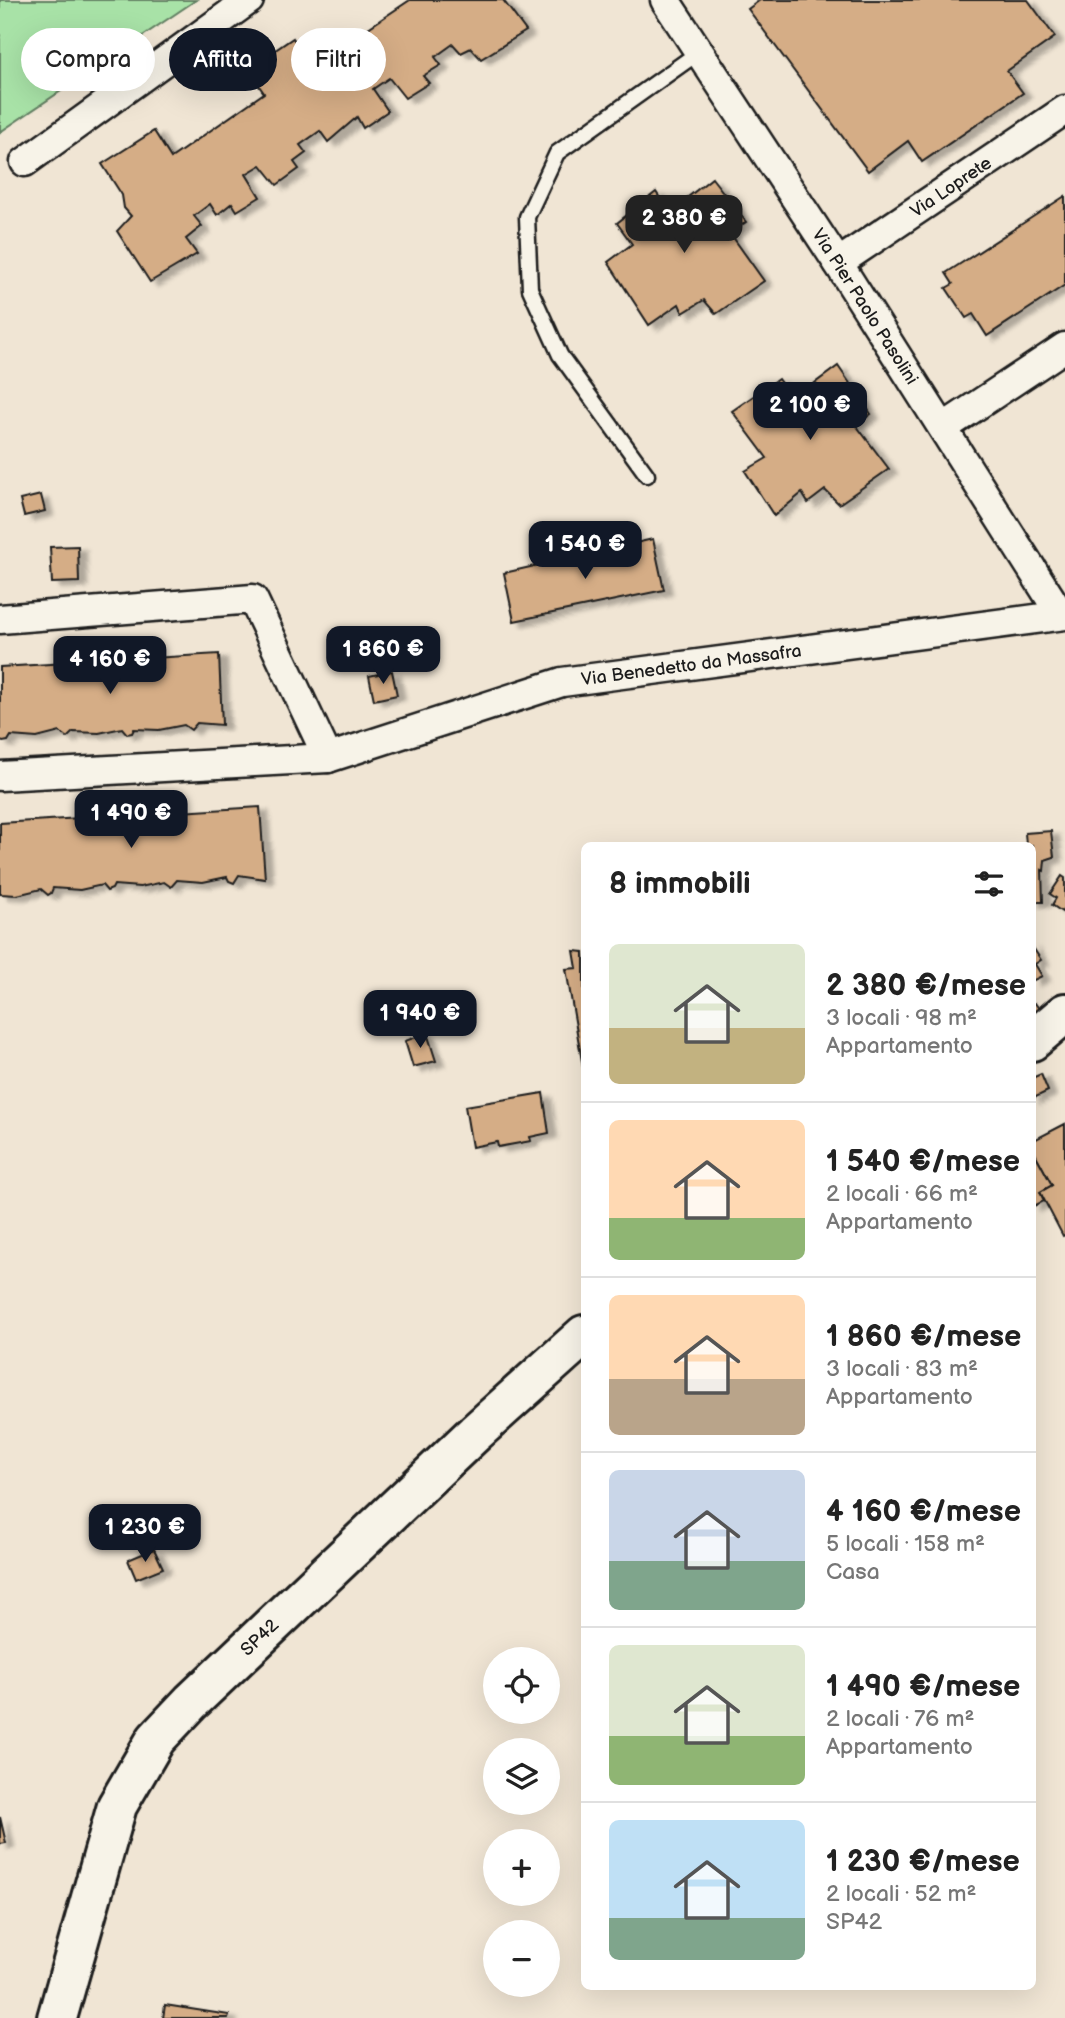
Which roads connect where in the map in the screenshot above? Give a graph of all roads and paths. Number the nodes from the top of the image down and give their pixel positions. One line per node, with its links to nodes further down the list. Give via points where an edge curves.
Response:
1 (249, 0): 5 (street)
2 (665, 0): 3 (street, Via Pier Paolo Pasolini)
3 (699, 52): 6 (street, Via Pier Paolo Pasolini); 9 (lane, via 557,153 527,217 530,289 560,355)
4 (1065, 110): 6 (street, Via Loprete)
5 (25, 162)
6 (838, 263): 8 (street, Via Pier Paolo Pasolini)
7 (1065, 347): 8 (street)
8 (943, 428): 10 (street, Via Pier Paolo Pasolini)
9 (647, 475)
10 (1063, 615): 12 (street, Via Benedetto da Massafra, via 562,682)
11 (0, 619): 12 (street, via 253,599)
12 (328, 758): 13 (street, Via Benedetto da Massafra)
13 (0, 776)
14 (1065, 1013): 15 (main road)
15 (1036, 1038)
16 (581, 1338): 17 (main road, SP42 / SP42, via 156,1739 117,1806)
17 (57, 2018)

